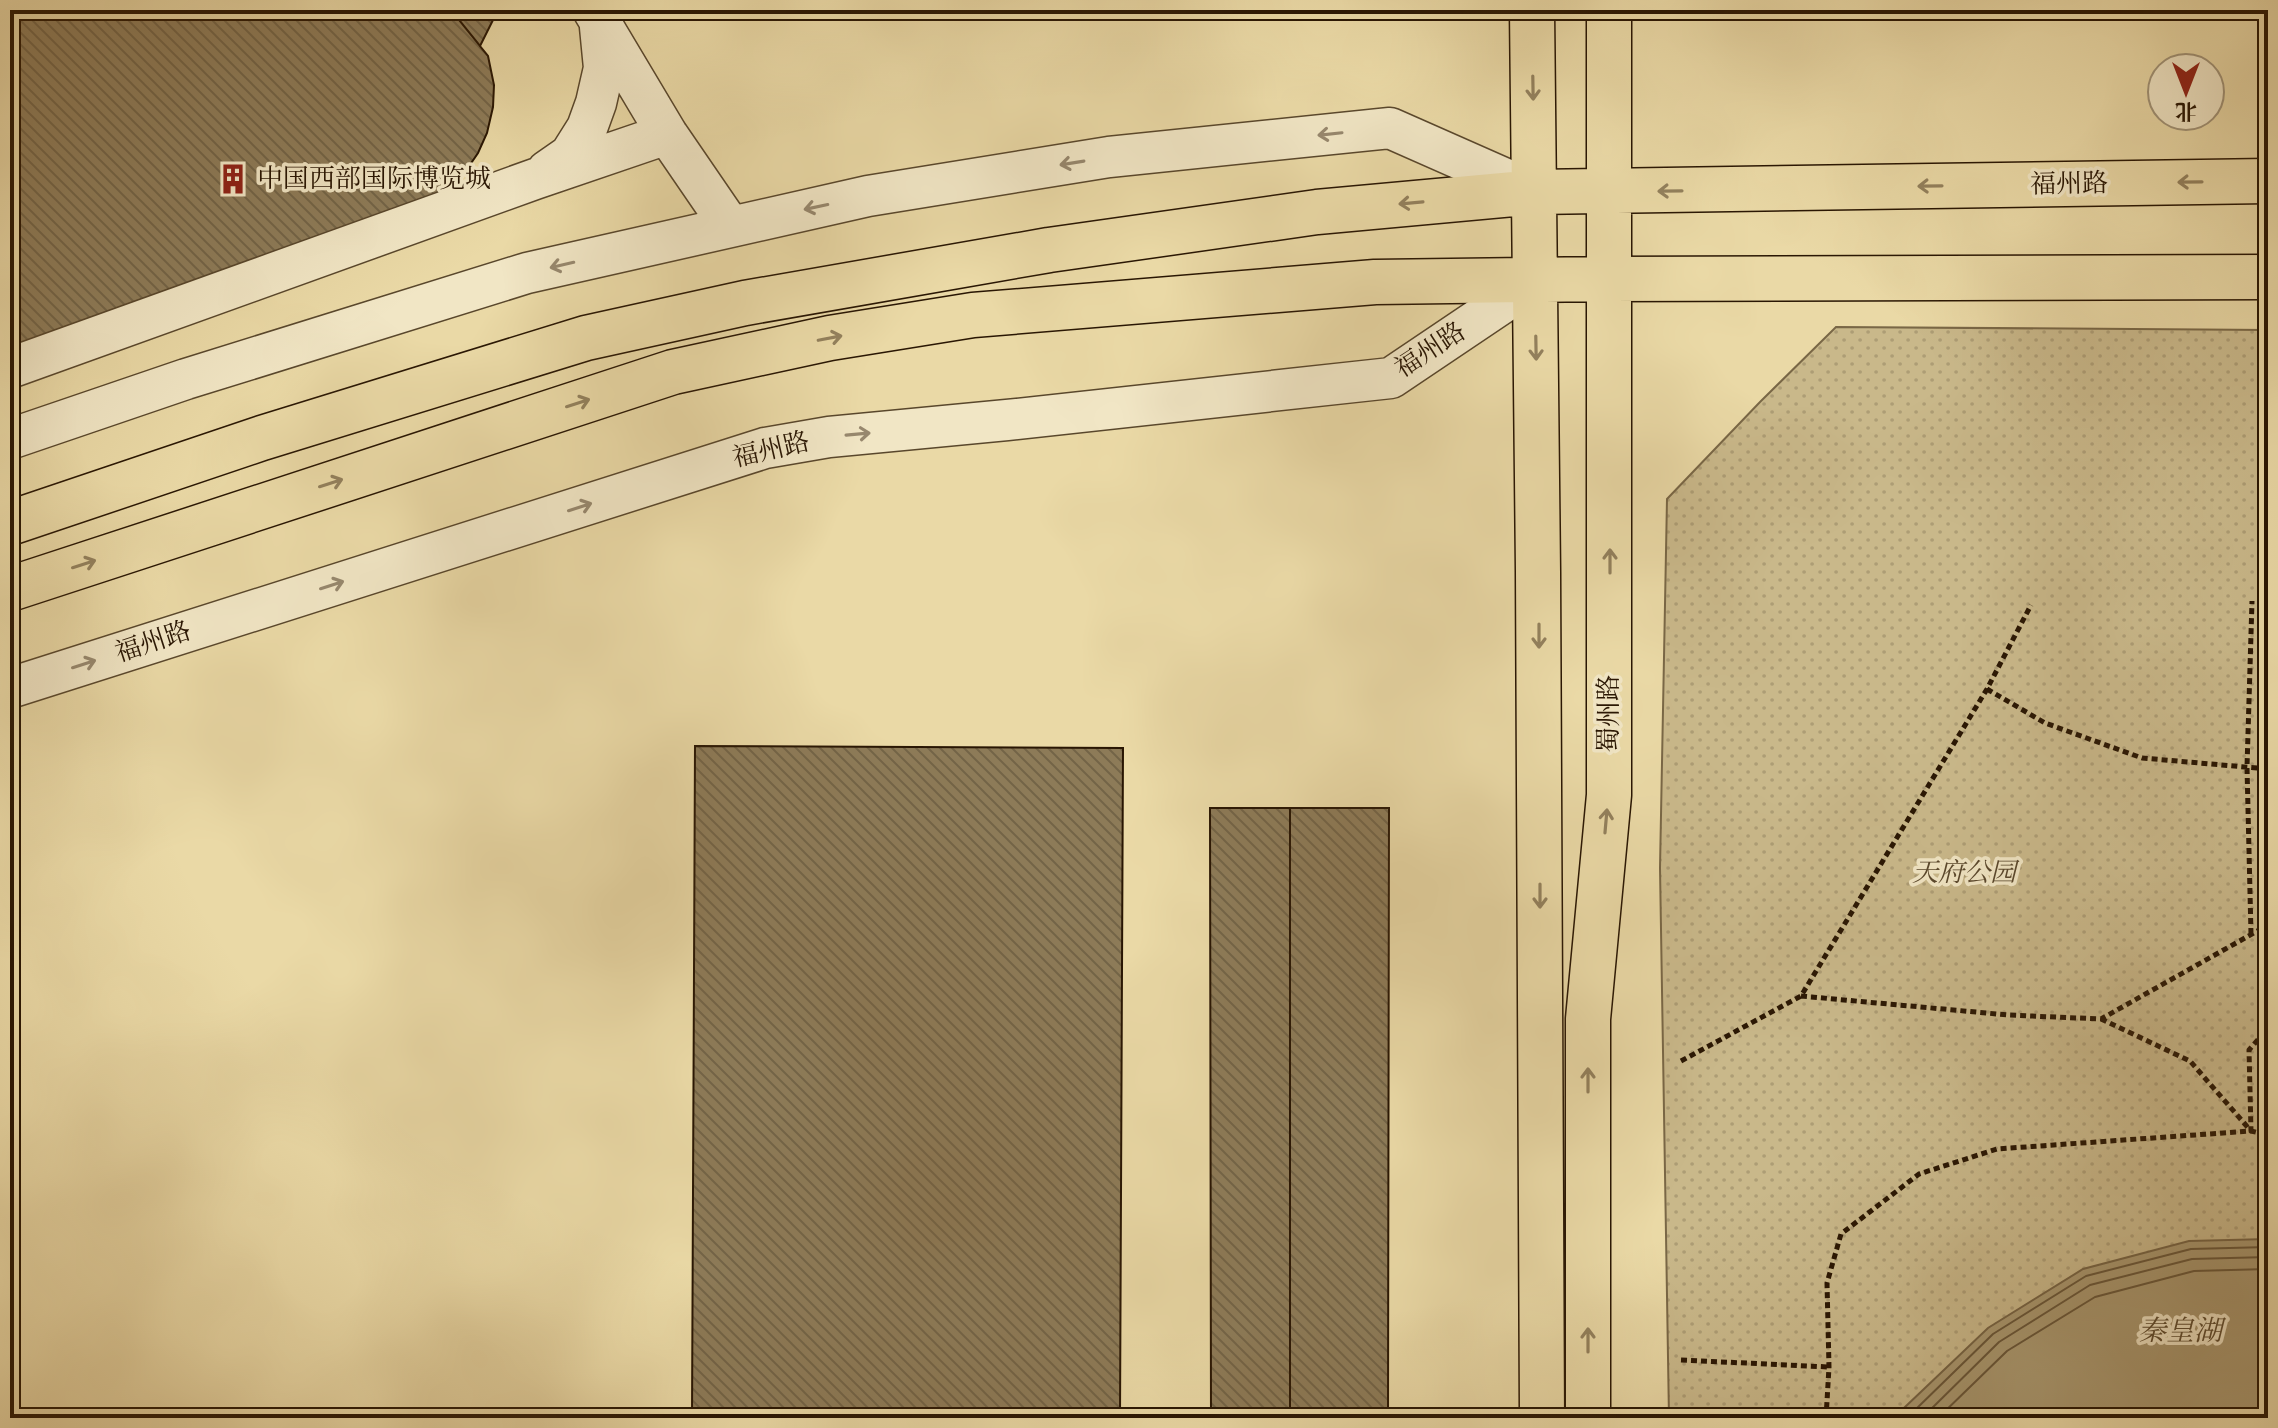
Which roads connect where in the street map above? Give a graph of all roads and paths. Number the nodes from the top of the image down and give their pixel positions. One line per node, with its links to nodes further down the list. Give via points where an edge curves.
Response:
1 (1532, 10): 7 (main road, one-way to 7)
2 (1609, 10): 8 (main road, 蜀州路)
3 (596, 16): 4 (street); 5 (street, via 604,68 587,128 570,155)
4 (667, 134): 5 (street); 9 (street)
5 (535, 179): 13 (street)
6 (2268, 181): 8 (main road, 福州路, one-way to 8)
7 (1535, 192): 8 (main road, 福州路); 9 (street, 福州路, one-way to 9, via 1390,128 1109,157 868,196); 12 (main road); 15 (main road, 福州路, one-way to 15, via 1317,212 1049,250 745,303 586,338)
8 (1608, 192): 11 (main road, 蜀州路)
9 (730, 226): 14 (street, 福州路, one-way to 14, via 527,273)
10 (2268, 277): 11 (main road, 福州路)
11 (1609, 279): 12 (main road, 福州路); 34 (main road, 蜀州路, one-way to 11, via 1588,1019 1609,795)
12 (1535, 281): 16 (main road, 福州路, one-way to 12, via 673,372 830,338 973,315 1359,284); 19 (street, 福州路, one-way to 12, via 765,448 1391,378); 33 (main road, one-way to 33)
13 (10, 368)
14 (10, 439)
15 (10, 523)
16 (10, 589)
17 (2252, 601): 21 (path)
18 (2031, 605): 20 (path)
19 (10, 688)
20 (1987, 689): 21 (path, via 2045,723 2142,758); 25 (path)
21 (2247, 767): 22 (path); 24 (path)
22 (2268, 769)
23 (2268, 925): 24 (path)
24 (2251, 934): 26 (path)
25 (1801, 996): 26 (path); 28 (path)
26 (2101, 1019): 29 (path, via 2190,1061)
27 (2268, 1028): 29 (path, via 2249,1050)
28 (1681, 1061)
29 (2251, 1131): 30 (path); 32 (path, via 1997,1149 1919,1174 1841,1234 1827,1283)
30 (2268, 1135)
31 (1681, 1360): 32 (path)
32 (1829, 1367): 35 (path)
33 (1542, 1418)
34 (1588, 1418)
35 (1826, 1418)

